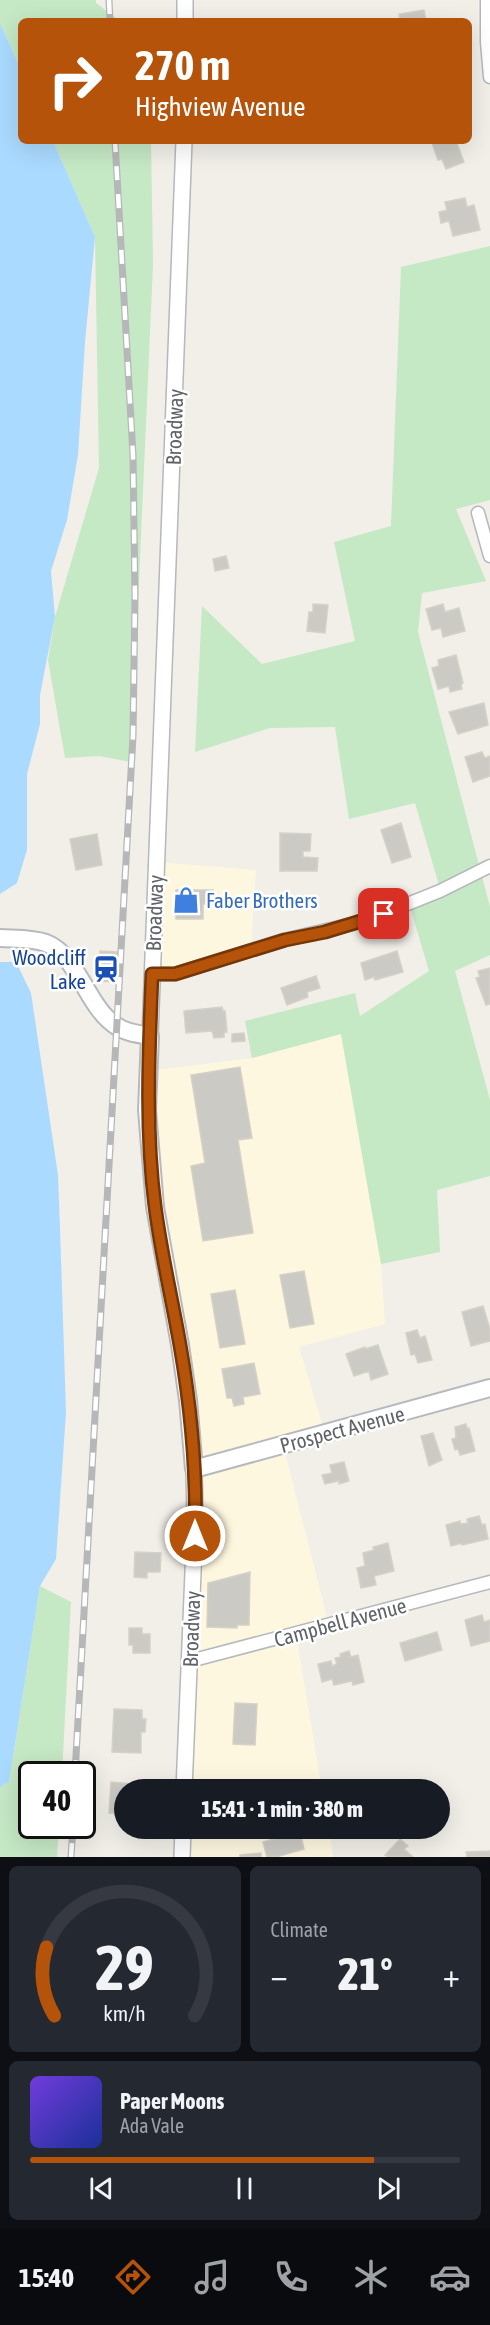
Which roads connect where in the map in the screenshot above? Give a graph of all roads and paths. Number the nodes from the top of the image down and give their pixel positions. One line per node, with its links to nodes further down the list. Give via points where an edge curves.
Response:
1 (185, 0): 3 (street)
2 (488, 0): 4 (street)
3 (185, 18)
4 (490, 77)
5 (184, 144): 10 (street, Broadway)
6 (478, 513): 7 (street)
7 (490, 556)
8 (490, 866): 10 (street, via 365,921 285,940 175,974)
9 (0, 938): 11 (main road, via 32,940 53,947 107,1018 118,1028)
10 (152, 974): 11 (street, Broadway)
11 (150, 1036): 13 (main road, Broadway, via 147,1110 154,1197 180,1345)
12 (490, 1388): 13 (main road, Prospect Avenue)
13 (194, 1469): 15 (street, Broadway)
14 (490, 1582): 15 (street, Campbell Avenue)
15 (190, 1661): 16 (street, Broadway)
16 (185, 1779)
17 (183, 1839): 18 (street)
18 (182, 1857)

